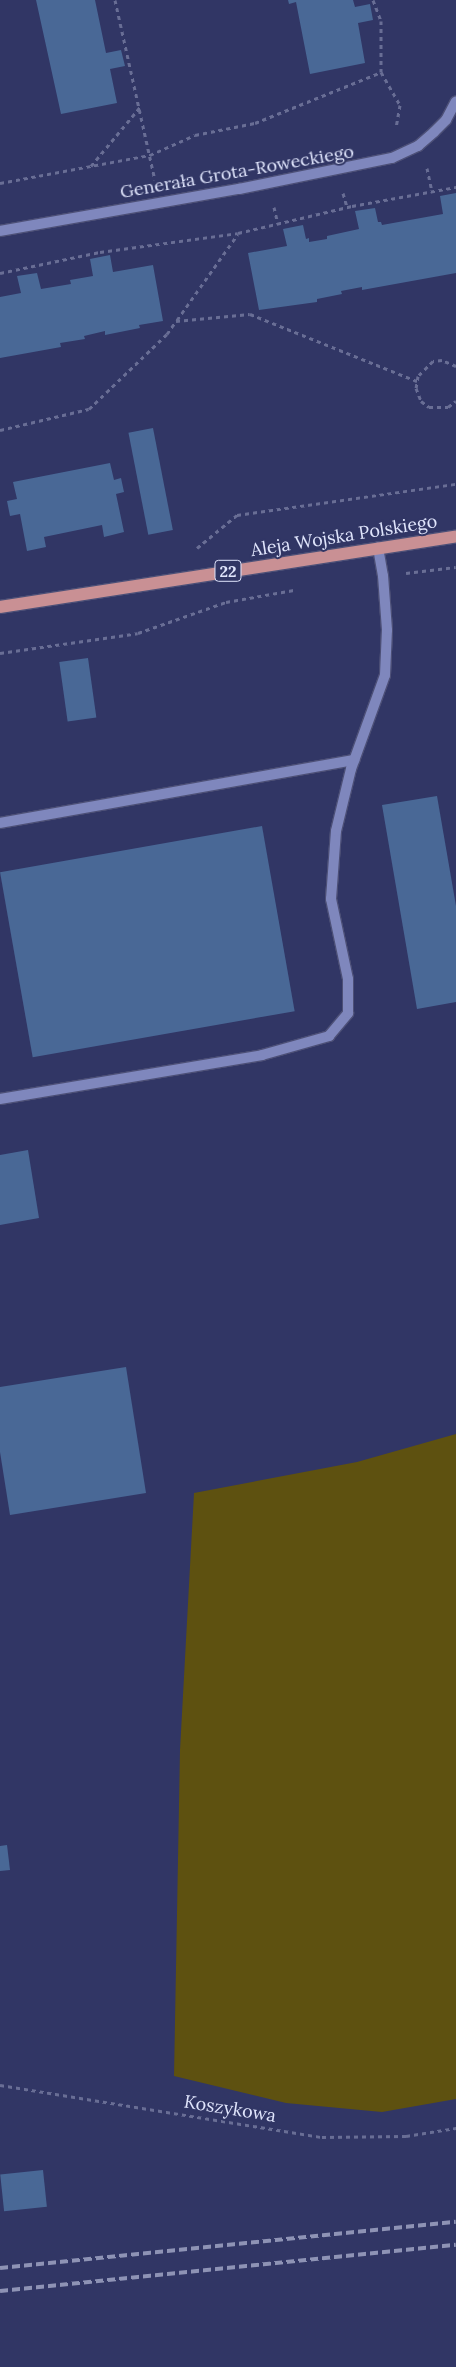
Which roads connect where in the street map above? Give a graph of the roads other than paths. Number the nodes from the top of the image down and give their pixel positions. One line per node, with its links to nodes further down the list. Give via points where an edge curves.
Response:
1 (456, 101): 2 (street, Generała Grota-Roweckiego, via 446,120 434,132 418,146 392,158)
2 (0, 231)
3 (456, 536): 4 (main road, Aleja Wojska Polskiego / 22)
4 (378, 547): 5 (main road, Aleja Wojska Polskiego / 22); 6 (street, via 387,630 385,675)
5 (0, 607)
6 (354, 760): 7 (street); 8 (street, via 336,831 330,899 348,979 348,1013 329,1036 262,1055)
7 (0, 823)
8 (0, 1099)

